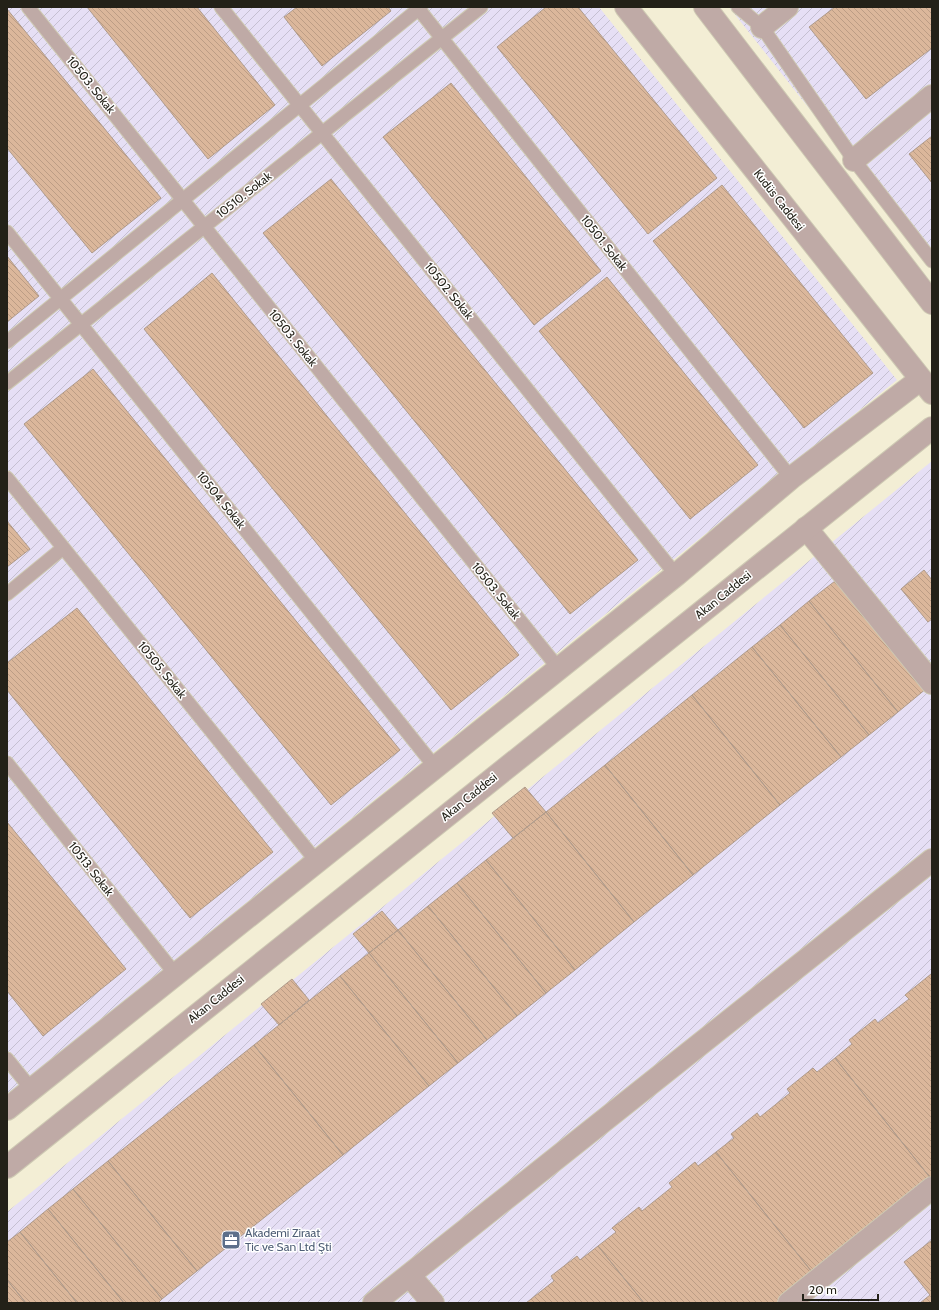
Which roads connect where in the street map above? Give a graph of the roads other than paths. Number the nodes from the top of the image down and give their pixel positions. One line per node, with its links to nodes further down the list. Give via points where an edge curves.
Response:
1 (28, 7): 15 (lane, 10503. Sokak)
2 (221, 7): 12 (lane, 10502. Sokak)
3 (481, 7): 10 (lane, 10510. Sokak)
4 (626, 7): 24 (street, Kudüs Caddesi)
5 (705, 7): 20 (street)
6 (738, 7): 9 (lane)
7 (787, 7): 9 (street)
8 (419, 8): 10 (lane, 10501. Sokak); 12 (lane)
9 (762, 27): 14 (lane)
10 (442, 38): 13 (lane, 10510. Sokak); 27 (lane, 10501. Sokak)
11 (932, 96): 14 (street)
12 (300, 105): 13 (lane, 10502. Sokak); 15 (lane)
13 (322, 133): 16 (lane, 10510. Sokak); 30 (lane, 10502. Sokak)
14 (854, 160): 18 (lane)
15 (182, 200): 16 (lane, 10503. Sokak); 19 (lane)
16 (204, 226): 21 (lane, 10510. Sokak); 32 (lane, 10503. Sokak)
17 (7, 232): 19 (lane, 10504. Sokak)
18 (932, 261)
19 (60, 298): 21 (lane, 10504. Sokak); 22 (lane)
20 (932, 303)
21 (81, 324): 23 (lane, 10510. Sokak); 35 (lane, 10504. Sokak)
22 (7, 342)
23 (7, 383)
24 (926, 386): 27 (street)
25 (932, 428): 28 (street, Akan Caddesi)
26 (7, 478): 29 (lane, 10505. Sokak)
27 (791, 478): 30 (street)
28 (806, 528): 33 (street); 42 (street, Akan Caddesi)
29 (63, 548): 31 (lane); 37 (lane, 10505. Sokak)
30 (676, 575): 32 (street)
31 (7, 594)
32 (559, 669): 35 (street)
33 (932, 683)
34 (7, 762): 38 (lane, 10513. Sokak)
35 (435, 767): 37 (street)
36 (932, 860): 44 (street)
37 (317, 862): 38 (street)
38 (176, 975): 40 (street)
39 (7, 1059): 40 (lane)
40 (32, 1090): 41 (street)
41 (7, 1109)
42 (7, 1167)
43 (932, 1188): 47 (street)
44 (409, 1275): 45 (street); 46 (street)
45 (374, 1303)
46 (433, 1303)
47 (789, 1303)

